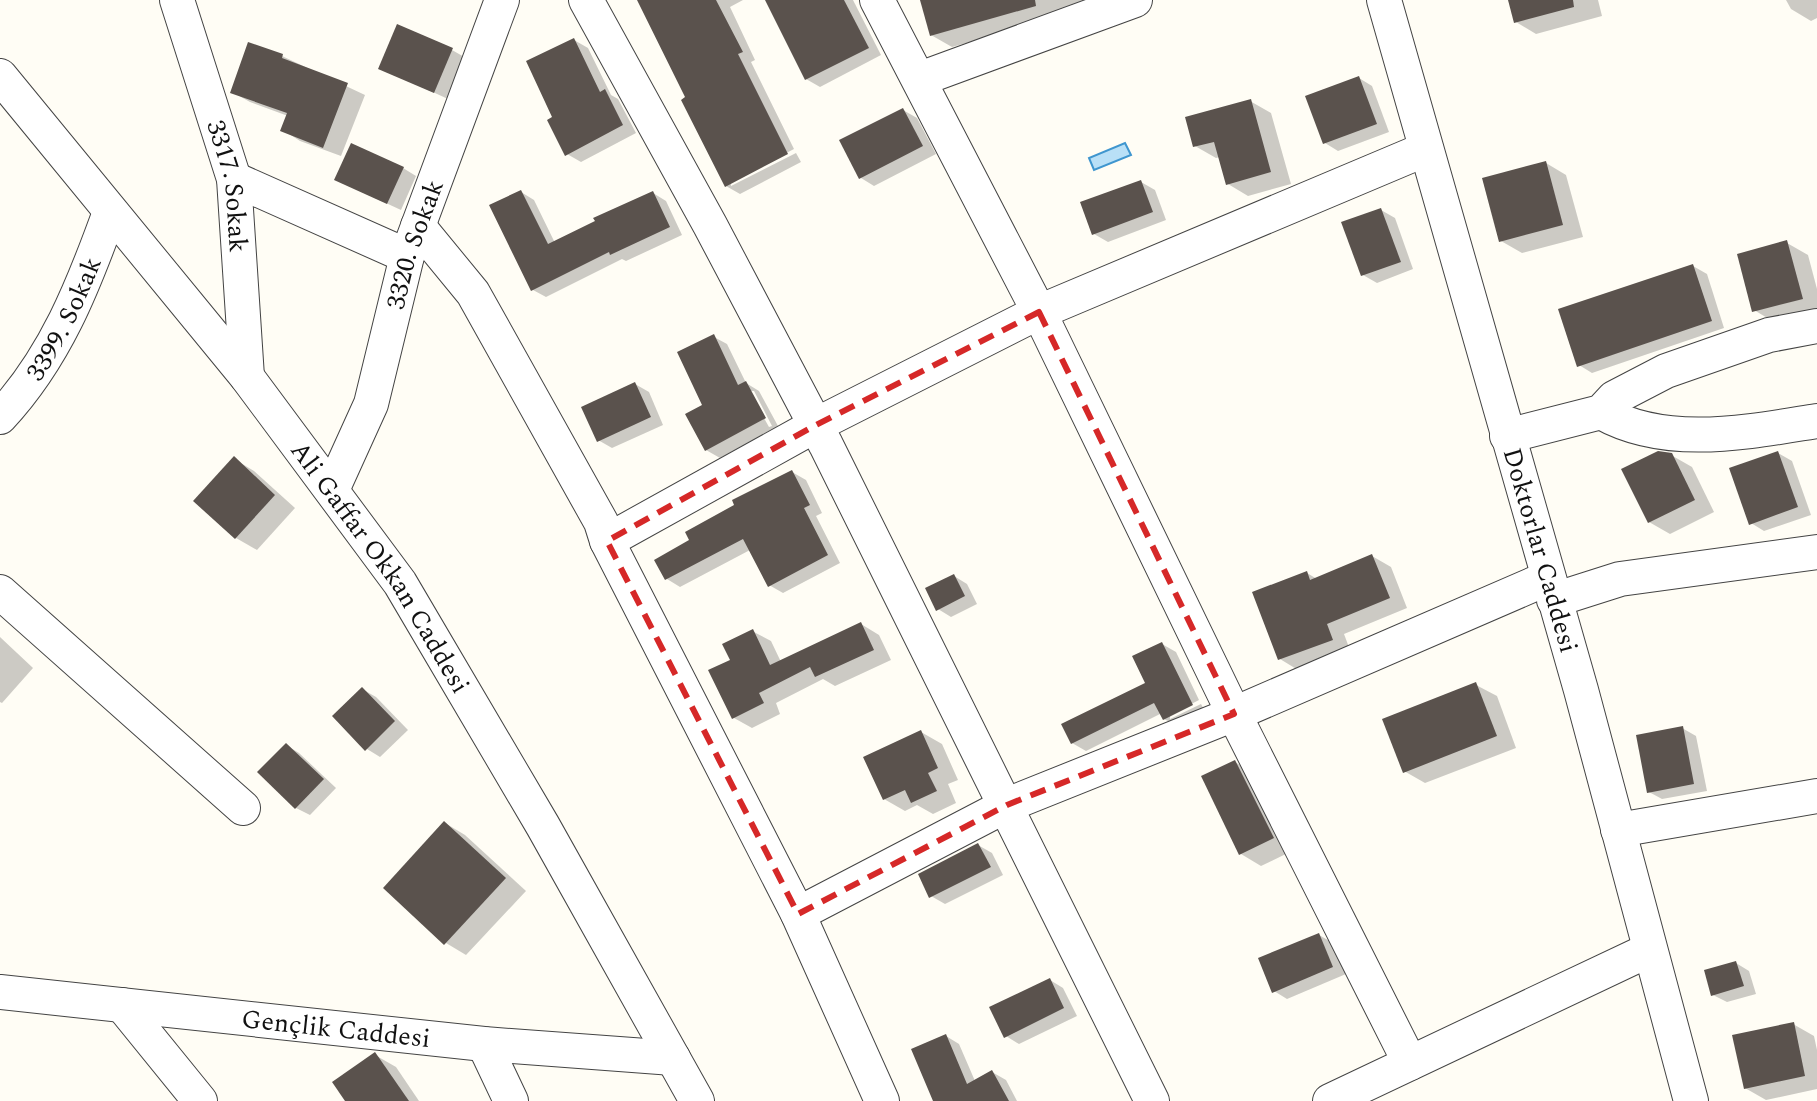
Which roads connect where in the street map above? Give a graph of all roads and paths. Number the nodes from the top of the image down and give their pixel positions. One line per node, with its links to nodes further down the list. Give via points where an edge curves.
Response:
1 (177, 0): 10 (street, 3317. Sokak)
2 (502, 0): 12 (street, 3320. Sokak)
3 (586, 0): 19 (street)
4 (877, 0): 8 (street)
5 (1135, 0): 8 (street)
6 (1384, 0): 9 (street, Doktorlar Caddesi)
7 (0, 76): 11 (street, Ali Gaffar Okkan Caddesi)
8 (920, 79): 13 (street)
9 (1426, 149): 13 (street); 20 (street, Doktorlar Caddesi)
10 (234, 179): 12 (street); 15 (street, 3317. Sokak)
11 (110, 212): 15 (street, Ali Gaffar Okkan Caddesi); 17 (street, 3399. Sokak, via 58,338)
12 (412, 241): 21 (street, 3320. Sokak, via 371,404); 22 (street, via 473,293)
13 (1039, 312): 19 (street); 26 (street)
14 (1817, 326): 16 (street, via 1769,335 1666,371 1614,398)
15 (247, 377): 21 (street, Ali Gaffar Okkan Caddesi)
16 (1601, 412): 18 (street, via 1617,422 1664,433 1735,433); 20 (street)
17 (0, 417)
18 (1817, 421)
19 (816, 425): 22 (street); 28 (street)
20 (1507, 436): 24 (street, Doktorlar Caddesi)
21 (332, 490): 36 (street, Ali Gaffar Okkan Caddesi, via 400,583 464,689)
22 (607, 541): 31 (street)
23 (1817, 552): 24 (street)
24 (1551, 589): 26 (street); 30 (street, Doktorlar Caddesi)
25 (0, 592): 29 (street)
26 (1234, 714): 28 (street); 37 (street)
27 (1817, 796): 30 (street)
28 (1007, 805): 31 (street); 42 (street)
29 (243, 808)
30 (1618, 830): 32 (street, Doktorlar Caddesi)
31 (798, 914): 41 (street)
32 (1649, 950): 37 (street); 44 (street, Doktorlar Caddesi)
33 (0, 992): 34 (street, Gençlik Caddesi)
34 (122, 1005): 35 (street, Gençlik Caddesi); 38 (street)
35 (484, 1044): 36 (street, Gençlik Caddesi); 39 (street)
36 (673, 1058): 40 (street, Ali Gaffar Okkan Caddesi)
37 (1410, 1063): 43 (street)
38 (200, 1101)
39 (511, 1101)
40 (697, 1101)
41 (882, 1101)
42 (1152, 1101)
43 (1330, 1101)
44 (1691, 1101)

